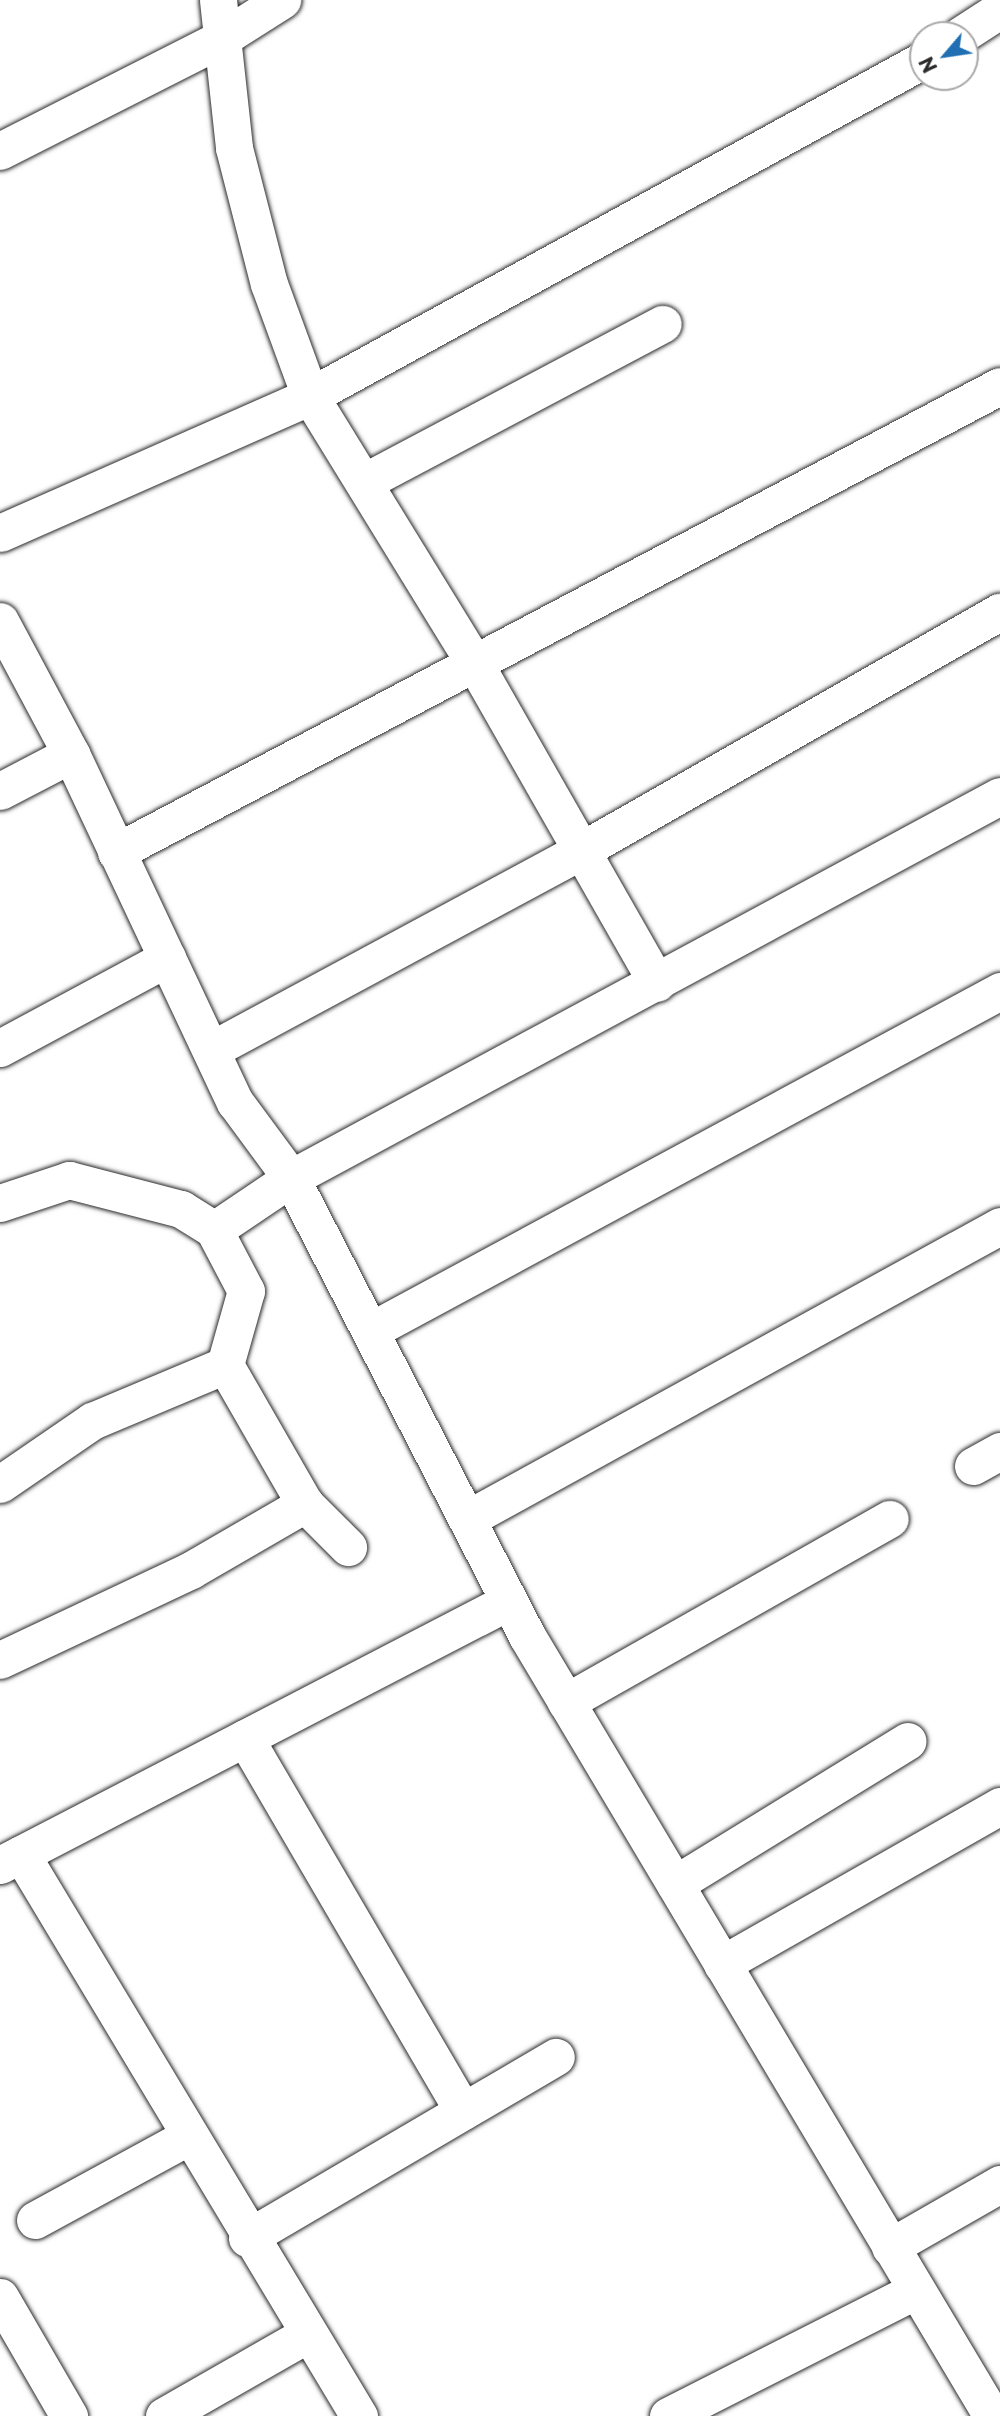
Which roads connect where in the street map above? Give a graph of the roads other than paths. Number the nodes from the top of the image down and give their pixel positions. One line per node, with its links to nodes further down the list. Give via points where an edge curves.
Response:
1 (218, 0): 3 (street)
2 (282, 0): 3 (street)
3 (219, 40): 5 (street); 8 (street, via 234,148 260,247)
4 (909, 68): 8 (street)
5 (0, 151)
6 (663, 324): 9 (street)
7 (1000, 386): 13 (street)
8 (310, 396): 9 (street); 10 (street)
9 (364, 482): 13 (street)
10 (0, 533)
11 (1000, 612): 17 (street)
12 (0, 621): 14 (street)
13 (475, 664): 17 (street); 18 (street)
14 (71, 754): 15 (street); 18 (street)
15 (0, 791)
16 (996, 808): 20 (street)
17 (582, 850): 20 (street); 23 (street)
18 (116, 852): 19 (street)
19 (167, 958): 22 (street); 23 (street)
20 (657, 983): 24 (street)
21 (1000, 991): 28 (street)
22 (0, 1048)
23 (211, 1050): 24 (street, via 235,1102)
24 (291, 1178): 27 (street); 28 (street)
25 (0, 1203): 27 (street, via 69,1180 181,1209)
26 (1000, 1226): 32 (street)
27 (214, 1230): 29 (street, via 246,1291)
28 (370, 1331): 32 (street)
29 (225, 1365): 30 (street, via 92,1421); 31 (street)
30 (0, 1484)
31 (305, 1504): 34 (street); 36 (street, via 191,1570)
32 (467, 1519): 35 (street)
33 (890, 1519): 37 (street)
34 (348, 1547)
35 (509, 1601): 37 (street); 38 (street)
36 (0, 1660)
37 (566, 1702): 42 (street)
38 (245, 1738): 41 (street); 45 (street)
39 (907, 1741): 42 (street)
40 (1000, 1805): 43 (street)
41 (10, 1860): 46 (street)
42 (674, 1884): 43 (street)
43 (722, 1964): 50 (street)
44 (556, 2057): 45 (street)
45 (463, 2111): 49 (street)
46 (187, 2137): 48 (street); 49 (street)
47 (1000, 2184): 50 (street)
48 (35, 2220)
49 (247, 2238): 53 (street)
50 (890, 2247): 51 (street)
51 (916, 2290): 57 (street); 58 (street)
52 (0, 2297): 54 (street)
53 (308, 2334): 55 (street); 56 (street)
54 (69, 2416)
55 (164, 2416)
56 (359, 2416)
57 (668, 2416)
58 (992, 2416)

